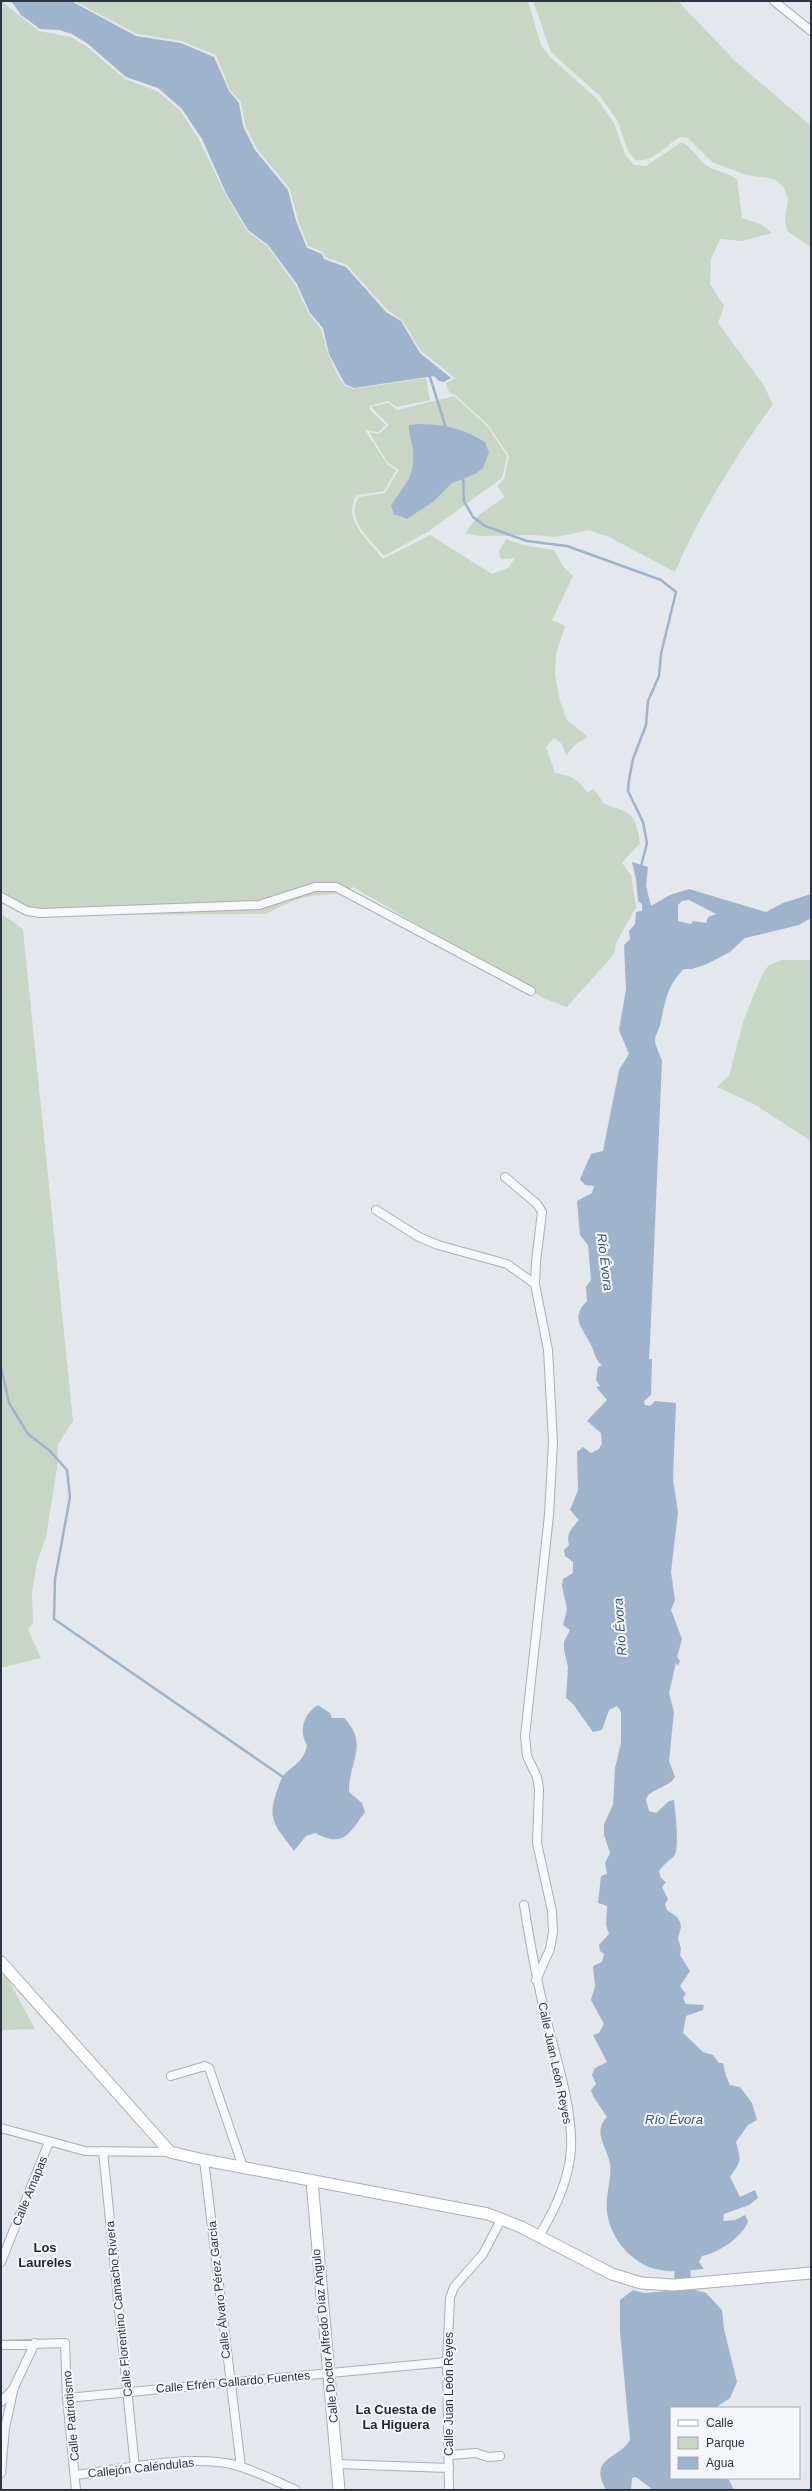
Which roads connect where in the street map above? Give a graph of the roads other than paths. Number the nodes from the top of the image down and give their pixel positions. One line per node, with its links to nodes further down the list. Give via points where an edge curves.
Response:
1 (774, 1): 2 (street)
2 (811, 31)
3 (1, 897): 4 (street, via 27,911 57,912 251,905 315,887 336,887)
4 (531, 991)
5 (505, 1178): 7 (street, via 537,1204 542,1212)
6 (376, 1210): 7 (street, via 419,1237 507,1264)
7 (536, 1284): 10 (street, via 548,1350 553,1442 549,1515 525,1736 527,1756 537,1777 539,1789 537,1843 552,1911 553,1932 550,1949)
8 (524, 1905): 10 (street, Calle Juan León Reyes)
9 (1, 1962): 15 (street)
10 (536, 1980): 20 (street, Calle Juan León Reyes, via 566,2102 571,2149 562,2188 551,2216)
11 (171, 2076): 17 (street, via 205,2066 209,2068)
12 (1, 2128): 13 (street)
13 (49, 2142): 14 (street, via 85,2151); 21 (street, Calle Amapas)
14 (103, 2150): 15 (street); 29 (street, Calle Florentino Camacho Rivera)
15 (170, 2152): 16 (street)
16 (204, 2160): 17 (street); 27 (street, Calle Álvaro Pérez García)
17 (243, 2167): 18 (street)
18 (312, 2181): 19 (street, via 473,2209); 26 (street, Calle Doctor Alfredo Díaz Angulo)
19 (502, 2218): 20 (street); 25 (street, Calle Juan León Reyes, via 483,2254 452,2292)
20 (539, 2236): 22 (street, via 612,2274 640,2283 674,2285)
21 (1, 2262)
22 (811, 2272)
23 (35, 2343): 24 (street); 28 (street); 30 (street, Calle Patriotismo, via 64,2342)
24 (1, 2345)
25 (447, 2362): 26 (street, Calle Efrén Gallardo Fuentes); 32 (street, Calle Juan León Reyes)
26 (330, 2373): 27 (street, Calle Efrén Gallardo Fuentes); 34 (street, Calle Doctor Alfredo Díaz Angulo)
27 (230, 2383): 29 (street, Calle Efrén Gallardo Fuentes); 35 (street, Calle Álvaro Pérez García)
28 (14, 2387): 31 (street); 38 (street, via 5,2428)
29 (128, 2392): 30 (street, Calle Efrén Gallardo Fuentes); 36 (street, Calle Florentino Camacho Rivera)
30 (67, 2398): 39 (street, Calle Patriotismo)
31 (1, 2402)
32 (450, 2454): 33 (street); 37 (street, Calle Juan León Reyes)
33 (500, 2456)
34 (338, 2464): 37 (street); 42 (street, Calle Doctor Alfredo Díaz Angulo)
35 (241, 2467): 36 (street, Callejón Caléndulas, via 222,2463 192,2462); 41 (street, Callejón Caléndulas)
36 (135, 2468): 39 (street, Callejón Caléndulas)
37 (449, 2468): 43 (street, Calle Juan León Reyes)
38 (1, 2473)
39 (76, 2475): 40 (street, Calle Patriotismo)
40 (76, 2490)
41 (296, 2490)
42 (339, 2490)
43 (448, 2490)

